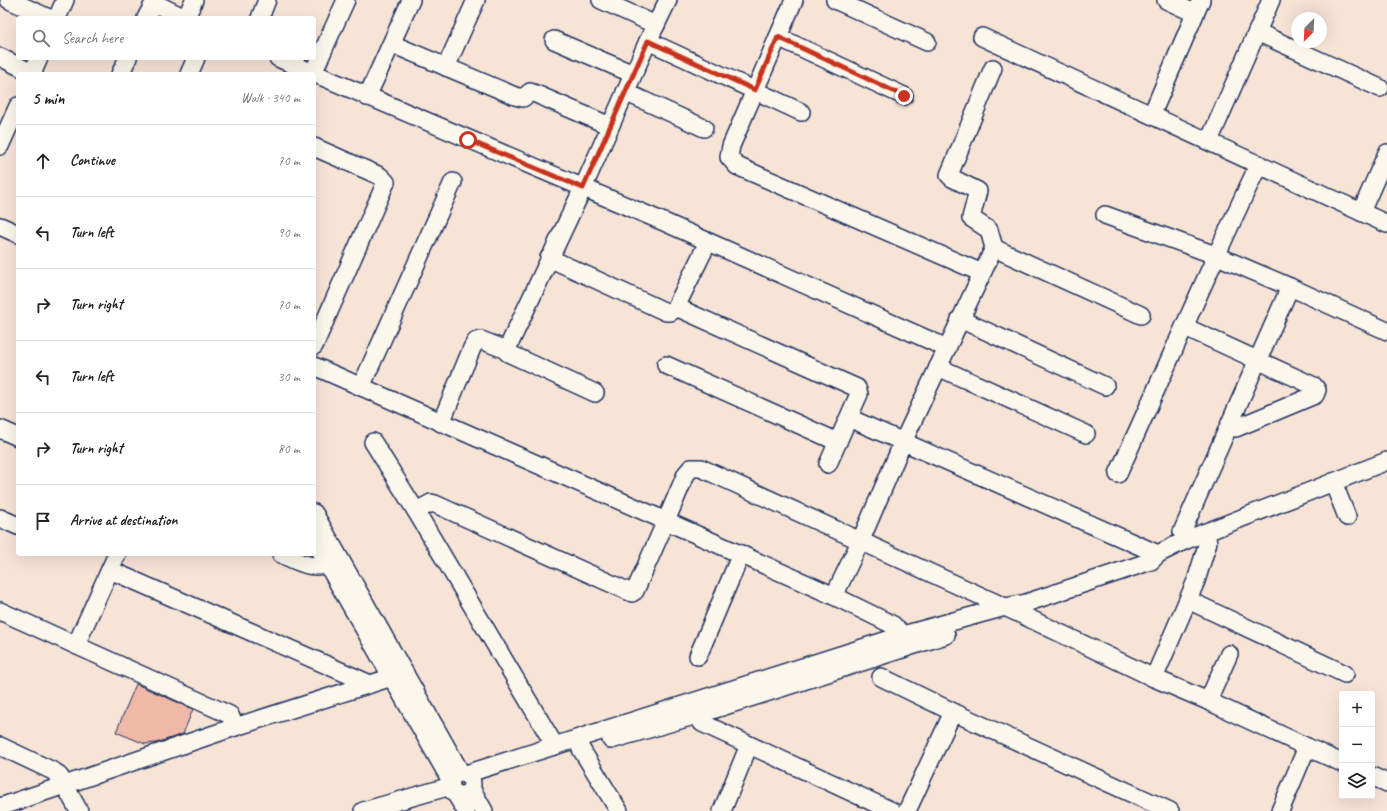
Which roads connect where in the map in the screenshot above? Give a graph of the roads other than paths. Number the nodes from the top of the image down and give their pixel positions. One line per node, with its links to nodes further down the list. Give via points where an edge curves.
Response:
1 (10, 0): 15 (street)
2 (65, 0): 16 (street)
3 (194, 0): 19 (street)
4 (268, 0): 20 (street)
5 (346, 0): 39 (street)
6 (411, 0): 28 (street)
7 (476, 0): 33 (street)
8 (601, 0): 21 (street)
9 (668, 0): 21 (street)
10 (794, 0): 23 (street)
11 (835, 0): 27 (street)
12 (1166, 0): 14 (street)
13 (1271, 0): 22 (street)
14 (1198, 7): 49 (street)
15 (45, 16)
16 (58, 16)
17 (147, 16): 18 (street, via 154,4)
18 (182, 16)
19 (187, 16)
20 (261, 16)
21 (656, 25): 26 (street)
22 (1257, 32): 42 (street); 53 (street)
23 (778, 37): 43 (street); 45 (street)
24 (982, 37): 49 (street)
25 (554, 40): 41 (street)
26 (648, 41): 41 (street); 43 (street)
27 (927, 42)
28 (392, 44): 33 (street); 46 (street)
29 (0, 58): 35 (street)
30 (127, 60): 36 (street)
31 (195, 60): 37 (street)
32 (283, 60): 38 (street)
33 (446, 67): 50 (street, via 515,96 523,98 530,92 536,94)
34 (992, 68): 65 (street, via 949,175 978,192 971,218 989,230)
35 (34, 70)
36 (121, 72)
37 (190, 72)
38 (312, 72)
39 (314, 72)
40 (316, 74): 46 (street)
41 (633, 74): 44 (street)
42 (1380, 88)
43 (755, 90): 48 (street); 68 (street, via 731,146 729,157 736,166)
44 (625, 92): 50 (street); 51 (street)
45 (904, 96)
46 (367, 97): 58 (street)
47 (16, 110): 52 (street)
48 (801, 112)
49 (1152, 114): 53 (street)
50 (610, 126): 58 (street)
51 (704, 128)
52 (2, 136)
53 (1209, 141): 56 (street)
54 (316, 148): 75 (street, via 380,176 386,182)
55 (1387, 154): 59 (street)
56 (1259, 164): 59 (street); 66 (street)
57 (453, 182): 83 (street)
58 (583, 188): 67 (street); 76 (street)
59 (1361, 212): 61 (street)
60 (1105, 215): 66 (street)
61 (1387, 224)
62 (0, 226): 63 (street)
63 (16, 233)
64 (706, 246): 70 (street)
65 (994, 248): 68 (street); 71 (street)
66 (1215, 255): 69 (street); 73 (street)
67 (549, 258): 70 (street, via 666,312 671,312); 77 (street, via 509,345)
68 (982, 273): 72 (street)
69 (1290, 287): 74 (street); 78 (street)
70 (676, 307): 85 (street, via 857,388 859,394)
71 (1141, 315)
72 (960, 319): 76 (street); 82 (street)
73 (1185, 328): 78 (street); 96 (street)
74 (1387, 331)
75 (316, 341)
76 (947, 348): 81 (street)
77 (504, 349): 84 (street, via 508,354); 86 (street, via 481,340 476,341)
78 (1257, 361): 87 (street); 87 (street, via 1314,386 1317,390 1315,395 1236,428)
79 (666, 364): 92 (street)
80 (316, 367): 83 (street)
81 (938, 367): 89 (street); 93 (street)
82 (1105, 386)
83 (362, 387): 86 (street)
84 (595, 393)
85 (849, 418): 92 (street); 93 (street)
86 (441, 423): 102 (street)
87 (1230, 425): 105 (street, via 1182,532)
88 (0, 429): 90 (street)
89 (1086, 434)
90 (16, 436)
91 (373, 442): 98 (street)
92 (838, 442): 95 (street)
93 (903, 442): 106 (street); 109 (street)
94 (1387, 461): 97 (street)
95 (828, 464)
96 (1118, 474)
97 (1333, 482): 99 (street); 104 (street)
98 (416, 512): 102 (street, via 431,503 435,504 632,593 636,591); 134 (street)
99 (1347, 516)
100 (0, 518): 103 (street)
101 (316, 519): 112 (street)
102 (666, 521): 106 (street, via 686,474 691,468 701,468); 108 (street)
103 (16, 525)
104 (1203, 533): 105 (street); 115 (street, via 1208,542)
105 (1186, 540): 109 (street)
106 (860, 542): 114 (street); 116 (street)
107 (316, 543): 112 (street)
108 (741, 554): 114 (street); 121 (street)
109 (1158, 554): 116 (street, via 1151,561)
110 (116, 556): 113 (street)
111 (286, 556): 112 (street, via 308,566)
112 (334, 562): 123 (street)
113 (110, 570): 119 (street); 126 (street)
114 (834, 596): 118 (street, via 893,625)
115 (1188, 600): 122 (street); 125 (street)
116 (1017, 607): 118 (street); 125 (street)
117 (0, 611): 119 (street)
118 (905, 641): 128 (street)
119 (76, 645): 130 (street, via 230,715)
120 (1229, 654): 127 (street)
121 (698, 656)
122 (1345, 674)
123 (398, 676): 126 (street); 138 (street)
124 (881, 676): 129 (street)
125 (1154, 678): 127 (street)
126 (370, 684): 130 (street)
127 (1208, 701): 135 (street)
128 (695, 709): 131 (street); 132 (street, via 702,723)
129 (953, 712): 149 (street); 150 (street)
130 (235, 726): 140 (street)
131 (579, 744): 134 (street); 138 (street); 146 (street)
132 (749, 745): 147 (street); 148 (street)
133 (0, 746): 140 (street, via 47,767 60,777)
134 (555, 746): 138 (street)
135 (1308, 747): 136 (street); 151 (street)
136 (1339, 762)
137 (1375, 777): 139 (street)
138 (461, 783): 143 (street); 144 (street); 145 (street)
139 (1387, 783)
140 (64, 785): 141 (street); 142 (street)
141 (0, 807)
142 (79, 811)
143 (363, 811)
144 (466, 811)
145 (484, 811)
146 (619, 811)
147 (722, 811)
148 (892, 811)
149 (907, 811)
150 (1170, 811)
151 (1280, 811)

